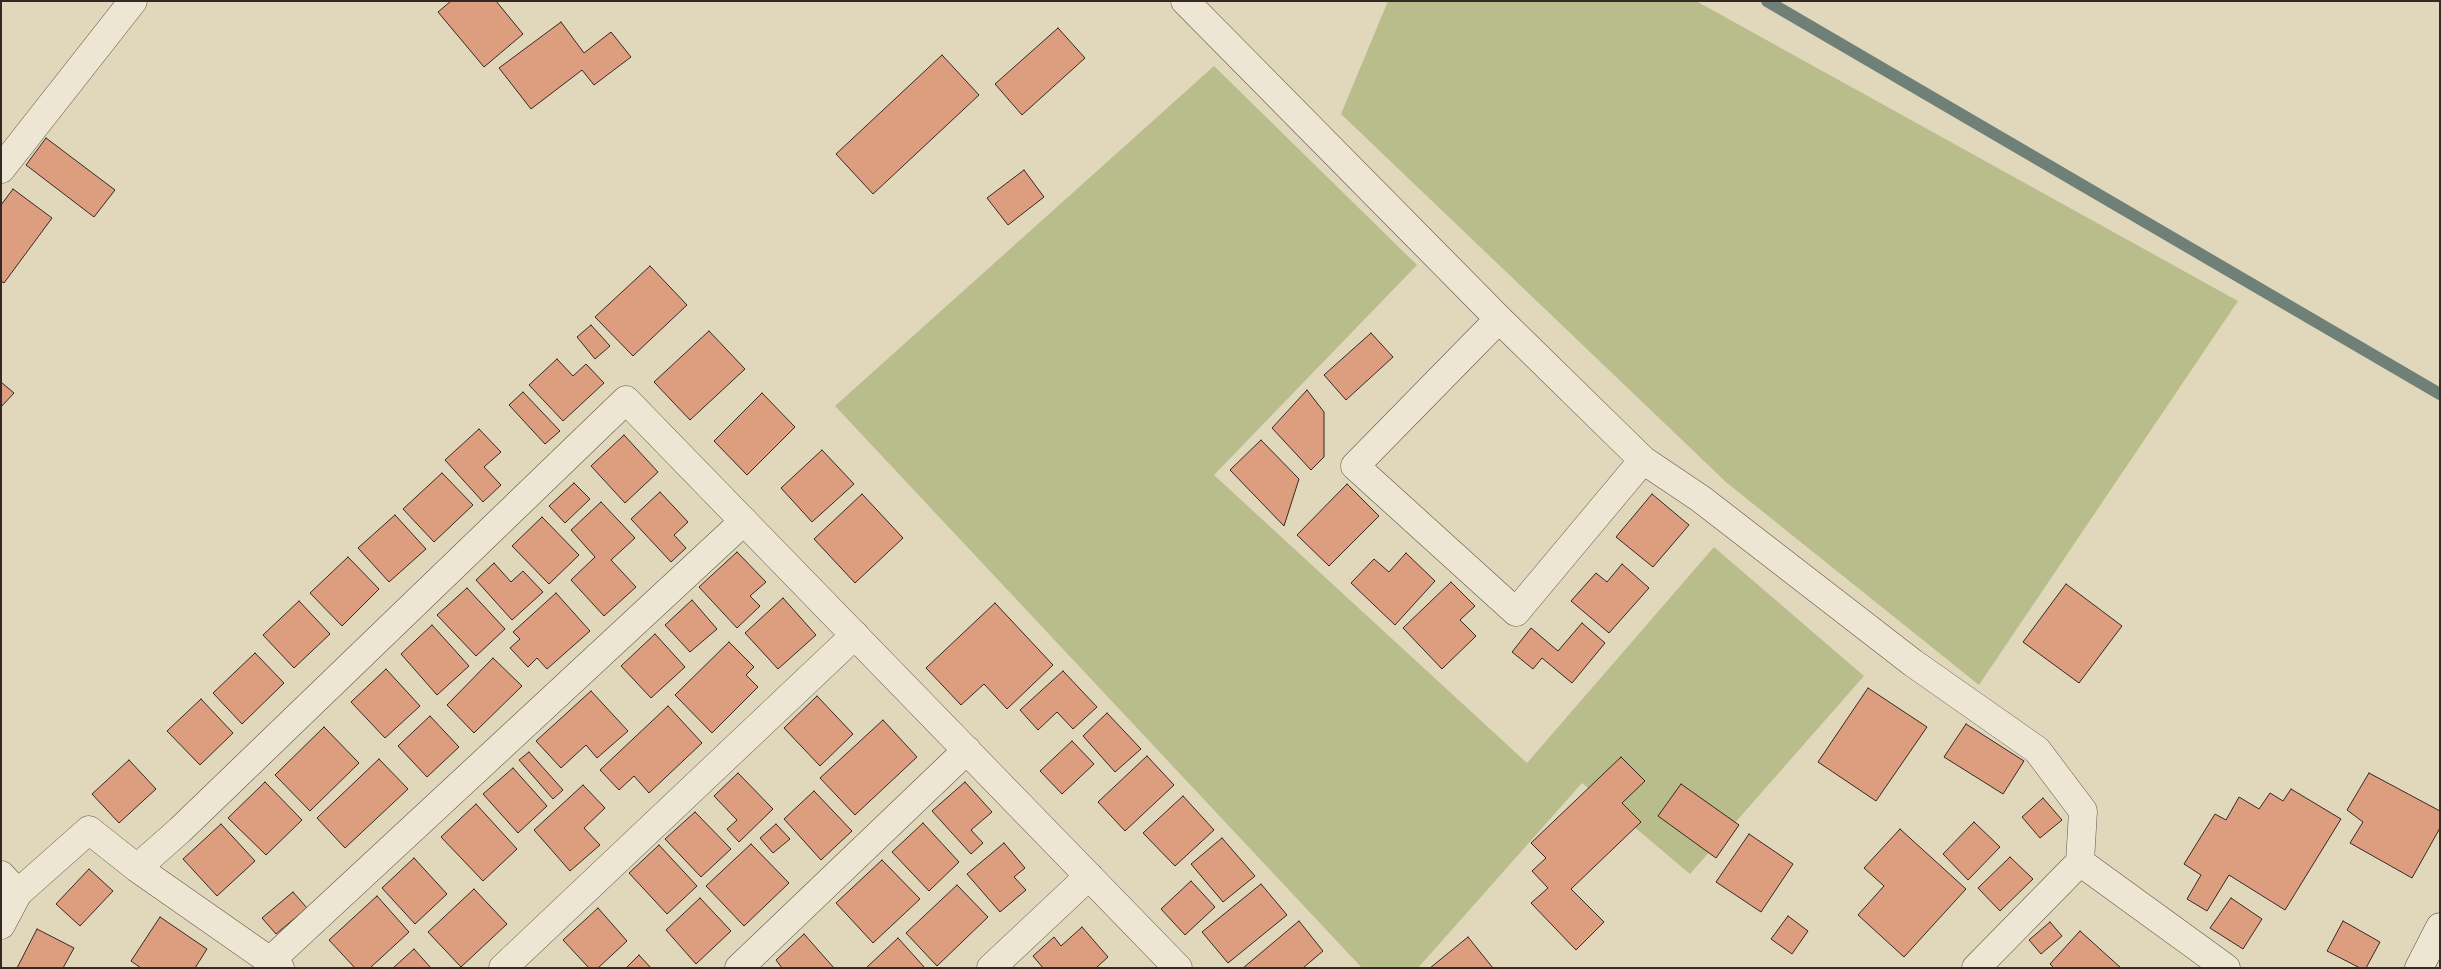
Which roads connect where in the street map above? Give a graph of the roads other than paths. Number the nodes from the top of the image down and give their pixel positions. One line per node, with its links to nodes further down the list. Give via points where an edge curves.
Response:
1 (133, 1): 3 (street)
2 (1185, 1): 4 (street)
3 (1, 169)
4 (1499, 319): 5 (street); 5 (street, via 1356,466 1516,612)
5 (1643, 460): 9 (street, via 1701,499 1913,662 2037,750 2083,811)
6 (744, 521): 7 (street); 10 (street, via 626,400); 15 (street)
7 (855, 635): 8 (street); 16 (street)
8 (967, 750): 11 (street); 17 (street)
9 (2080, 862): 20 (street); 21 (street)
10 (137, 868): 12 (street, via 89,830); 15 (street)
11 (1089, 876): 18 (street); 19 (street)
12 (10, 884): 13 (street)
13 (1, 925)
14 (2440, 927): 22 (street)
15 (275, 964)
16 (504, 968)
17 (739, 968)
18 (990, 968)
19 (1178, 968)
20 (1976, 968)
21 (2226, 968)
22 (2419, 968)

